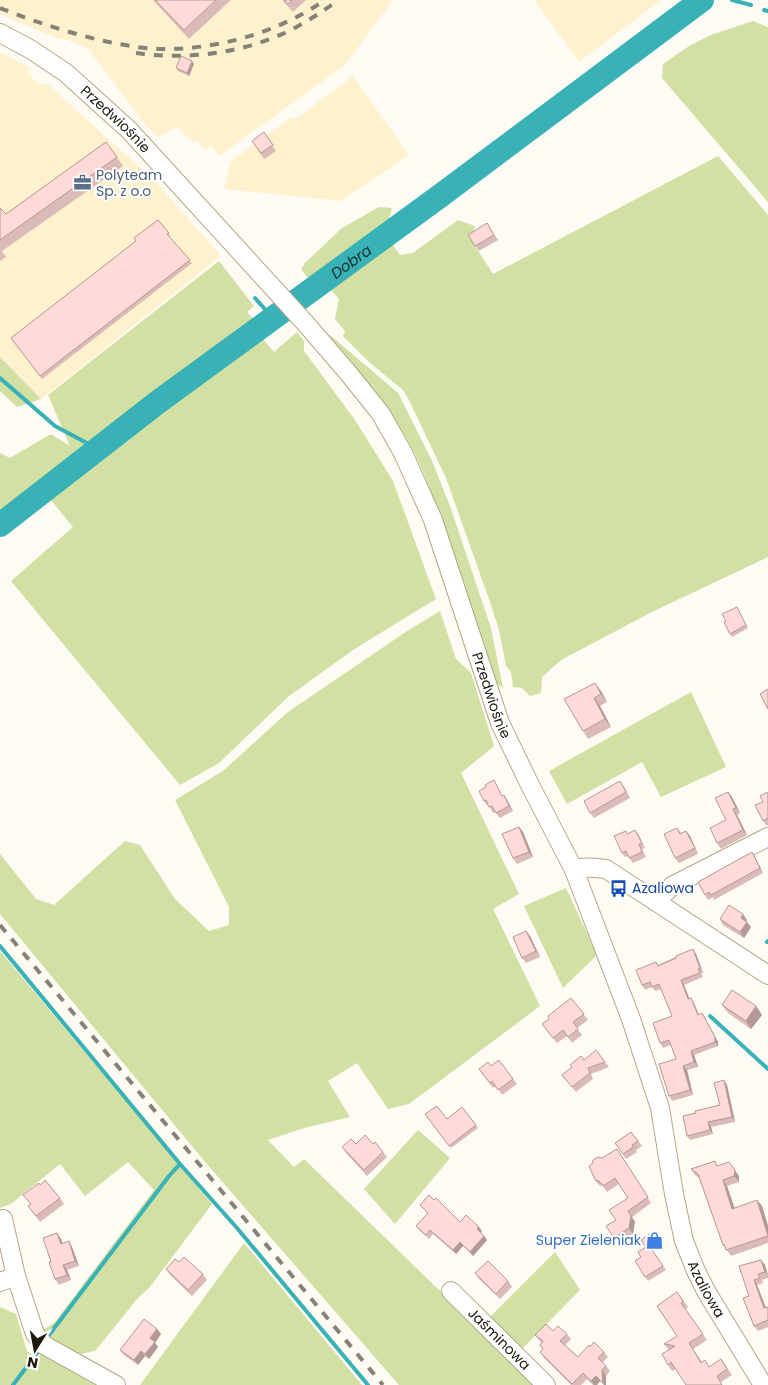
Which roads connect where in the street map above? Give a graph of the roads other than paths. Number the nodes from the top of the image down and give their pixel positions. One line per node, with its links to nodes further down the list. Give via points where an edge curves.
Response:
1 (0, 33): 3 (street, Przedwiośnie, via 66,73 122,124 307,325 381,414 403,453 433,520 506,738)
2 (768, 837): 4 (street, via 672,886)
3 (574, 870): 4 (street, via 606,869); 11 (street, Azaliowa, via 628,1010 660,1108 684,1241 706,1291)
4 (656, 902): 5 (street)
5 (768, 975)
6 (3, 1219): 7 (street)
7 (8, 1279): 9 (street, via 35,1334 44,1345)
8 (451, 1291): 10 (street, Jaśminowa)
9 (116, 1385)
10 (546, 1385)
11 (764, 1385)

